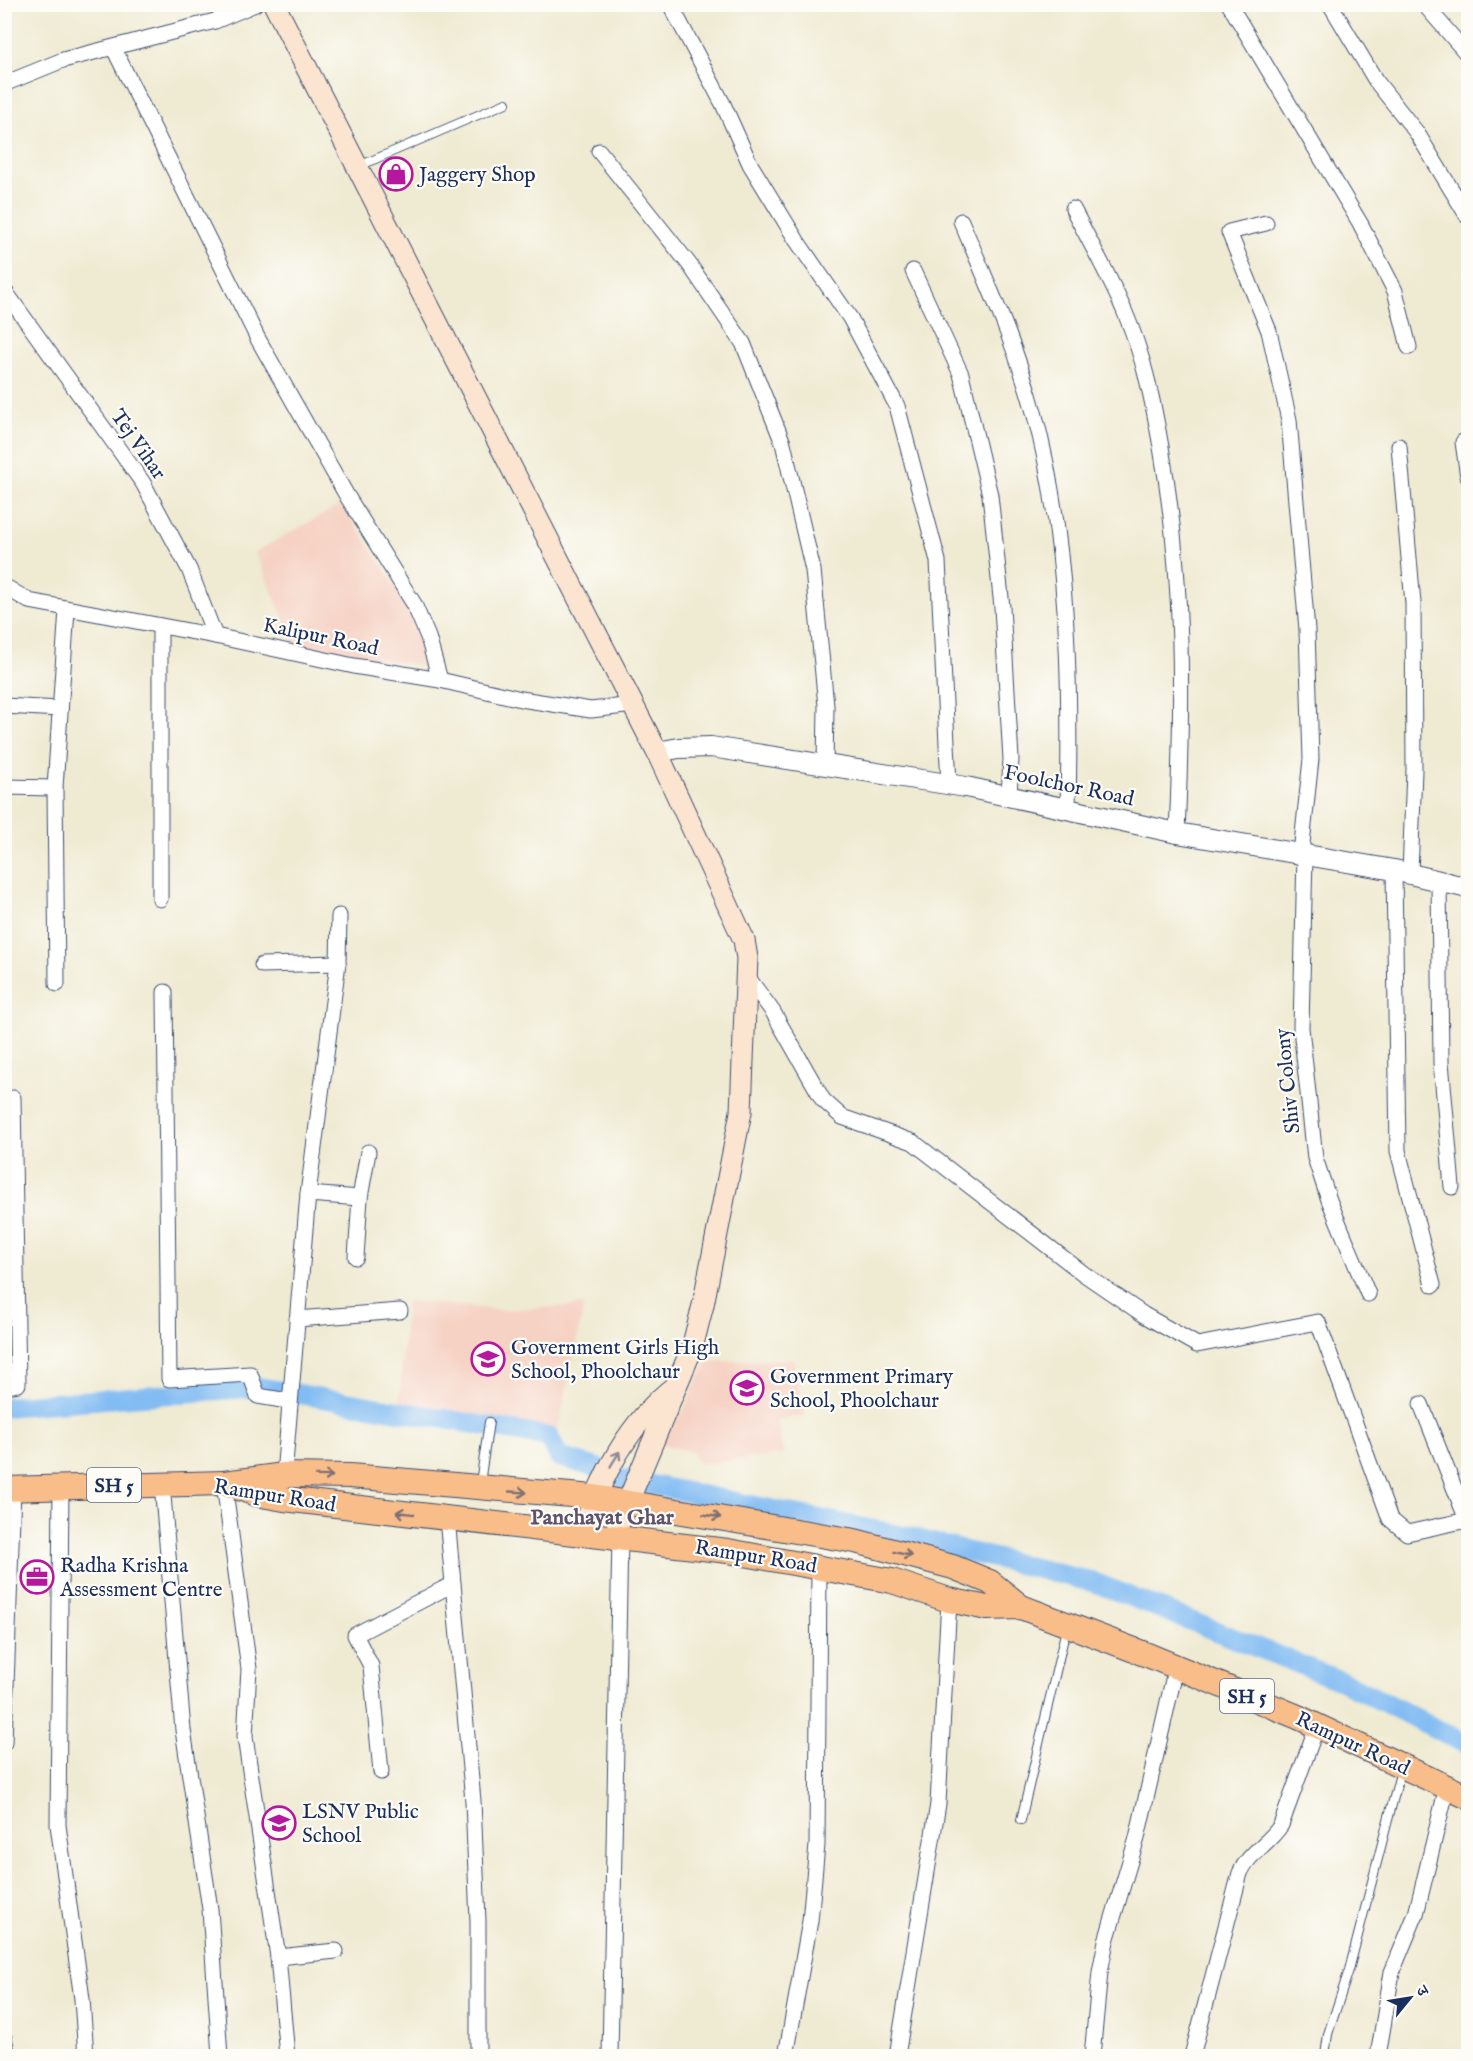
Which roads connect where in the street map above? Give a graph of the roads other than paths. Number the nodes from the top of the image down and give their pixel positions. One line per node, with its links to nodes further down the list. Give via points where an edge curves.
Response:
1 (255, 4): 7 (street, via 215,21)
2 (274, 4): 12 (main road)
3 (670, 4): 33 (street, via 750,164 850,318 897,406 938,561)
4 (1229, 4): 19 (street, via 1360,223 1395,291)
5 (1330, 4): 14 (street, via 1376,81 1417,133)
6 (1424, 4): 8 (street)
7 (114, 49): 9 (street, via 63,60); 27 (street, via 258,339 414,604)
8 (1468, 55)
9 (4, 84)
10 (506, 103): 12 (lane)
11 (599, 151): 32 (street, via 689,264 743,344 783,443 813,570 826,706)
12 (357, 167): 28 (main road)
13 (1073, 209): 38 (street, via 1127,315 1151,391 1171,505 1182,626)
14 (1468, 218)
15 (961, 222): 37 (street, via 1004,320 1034,412 1056,522 1070,733)
16 (1266, 223): 39 (street, Shiv Colony, via 1229,231 1269,331 1289,420 1308,630 1311,759)
17 (913, 270): 36 (street, via 961,374 990,495 1002,607 1011,759)
18 (4, 290): 26 (street, Tej Vihar, via 143,483 189,569)
19 (1409, 348)
20 (1463, 442): 22 (street)
21 (1399, 446): 40 (street, via 1413,603 1414,770)
22 (1468, 477)
23 (4, 586): 24 (street, Kalipur Road, via 29,601)
24 (67, 609): 25 (street, Kalipur Road); 30 (street)
25 (160, 626): 26 (street, Kalipur Road); 43 (street)
26 (215, 636): 27 (street, Kalipur Road)
27 (440, 680): 28 (street, Kalipur Road, via 591,711)
28 (633, 705): 31 (main road)
29 (4, 706): 30 (street)
30 (60, 709): 35 (street)
31 (657, 752): 32 (street, Foolchor Road, via 711,747); 47 (main road, via 744,940)
32 (825, 765): 33 (street, Foolchor Road)
33 (949, 784): 36 (street, Foolchor Road)
34 (4, 787): 35 (street)
35 (55, 788): 48 (street)
36 (1009, 796): 37 (street, Foolchor Road)
37 (1068, 809): 38 (street, Foolchor Road)
38 (1177, 833): 39 (street, Foolchor Road)
39 (1303, 853): 40 (street, Foolchor Road); 57 (street, Shiv Colony, via 1301,1028 1315,1158)
40 (1402, 872): 41 (street, Foolchor Road); 56 (street, via 1398,1151)
41 (1439, 882): 42 (street, Foolchor Road); 52 (street, via 1441,1062)
42 (1468, 888)
43 (160, 899)
44 (339, 916): 45 (street)
45 (338, 963): 46 (street); 53 (street)
46 (262, 964)
47 (746, 975): 60 (main road, via 741,1112 703,1305 692,1348); 74 (street, via 773,1012 823,1100 842,1117 913,1142 1084,1274 1144,1315 1197,1345 1318,1322 1390,1519 1407,1533)
48 (57, 984)
49 (165, 992): 62 (street, via 169,1379 250,1374 258,1396)
50 (13, 1098): 61 (street, via 18,1384)
51 (368, 1152): 54 (street)
52 (1452, 1187)
53 (308, 1194): 54 (street); 59 (street)
54 (360, 1198): 55 (street)
55 (356, 1257)
56 (1433, 1285)
57 (1368, 1294)
58 (400, 1311): 59 (street)
59 (297, 1320): 62 (street)
60 (675, 1386): 71 (main road, one-way to 60, via 652,1404); 72 (main road)
61 (4, 1387)
62 (289, 1393): 65 (street)
63 (1421, 1404): 74 (street)
64 (489, 1422): 70 (lane)
65 (284, 1475): 66 (main road); 70 (main road, one-way to 70, via 350,1476)
66 (224, 1483): 67 (main road, Rampur Road / SH 5); 73 (main road, Rampur Road / SH 5, one-way to 66, via 256,1494); 91 (street, via 249,1669 245,1737)
67 (162, 1484): 68 (main road, Rampur Road / SH 5); 95 (street, via 183,1730 210,1909)
68 (61, 1486): 69 (main road, Rampur Road / SH 5); 94 (street, via 58,1825)
69 (9, 1488): 84 (street)
70 (479, 1489): 71 (main road, one-way to 71)
71 (594, 1497): 72 (main road); 75 (main road)
72 (628, 1502): 76 (main road); 80 (main road, one-way to 80, via 855,1542 953,1567 990,1582)
73 (447, 1518): 75 (main road, Rampur Road / SH 5); 78 (street)
74 (1468, 1522)
75 (583, 1532): 76 (main road, Rampur Road / SH 5)
76 (617, 1536): 77 (main road, Rampur Road / SH 5); 98 (street)
77 (819, 1566): 79 (main road, Rampur Road / SH 5, via 892,1581); 99 (street, via 817,1845 810,1921)
78 (453, 1584): 86 (street, via 355,1635 371,1666); 97 (street, via 473,1801)
79 (949, 1600): 80 (main road, Rampur Road / SH 5, via 987,1608); 100 (street, via 938,1804)
80 (1021, 1607): 81 (main road, Rampur Road / SH 5)
81 (1067, 1624): 82 (main road, Rampur Road / SH 5); 89 (lane)
82 (1176, 1667): 83 (main road, Rampur Road / SH 5); 101 (street, via 1137,1838 1106,1941)
83 (1317, 1726): 85 (main road, Rampur Road / SH 5); 102 (street, via 1281,1825 1245,1861 1240,1873)
84 (4, 1743)
85 (1402, 1766): 87 (main road, Rampur Road / SH 5); 103 (lane)
86 (381, 1772)
87 (1447, 1786): 88 (main road, Rampur Road / SH 5); 104 (street, via 1416,1914 1392,1972)
88 (1468, 1797)
89 (1021, 1820)
90 (336, 1951): 91 (street)
91 (278, 1958): 96 (street)
92 (4, 2038): 93 (street)
93 (8, 2056)
94 (86, 2056)
95 (220, 2056)
96 (287, 2056)
97 (478, 2056)
98 (610, 2056)
99 (786, 2056)
100 (897, 2056)
101 (1092, 2056)
102 (1192, 2056)
103 (1325, 2056)
104 (1378, 2056)

